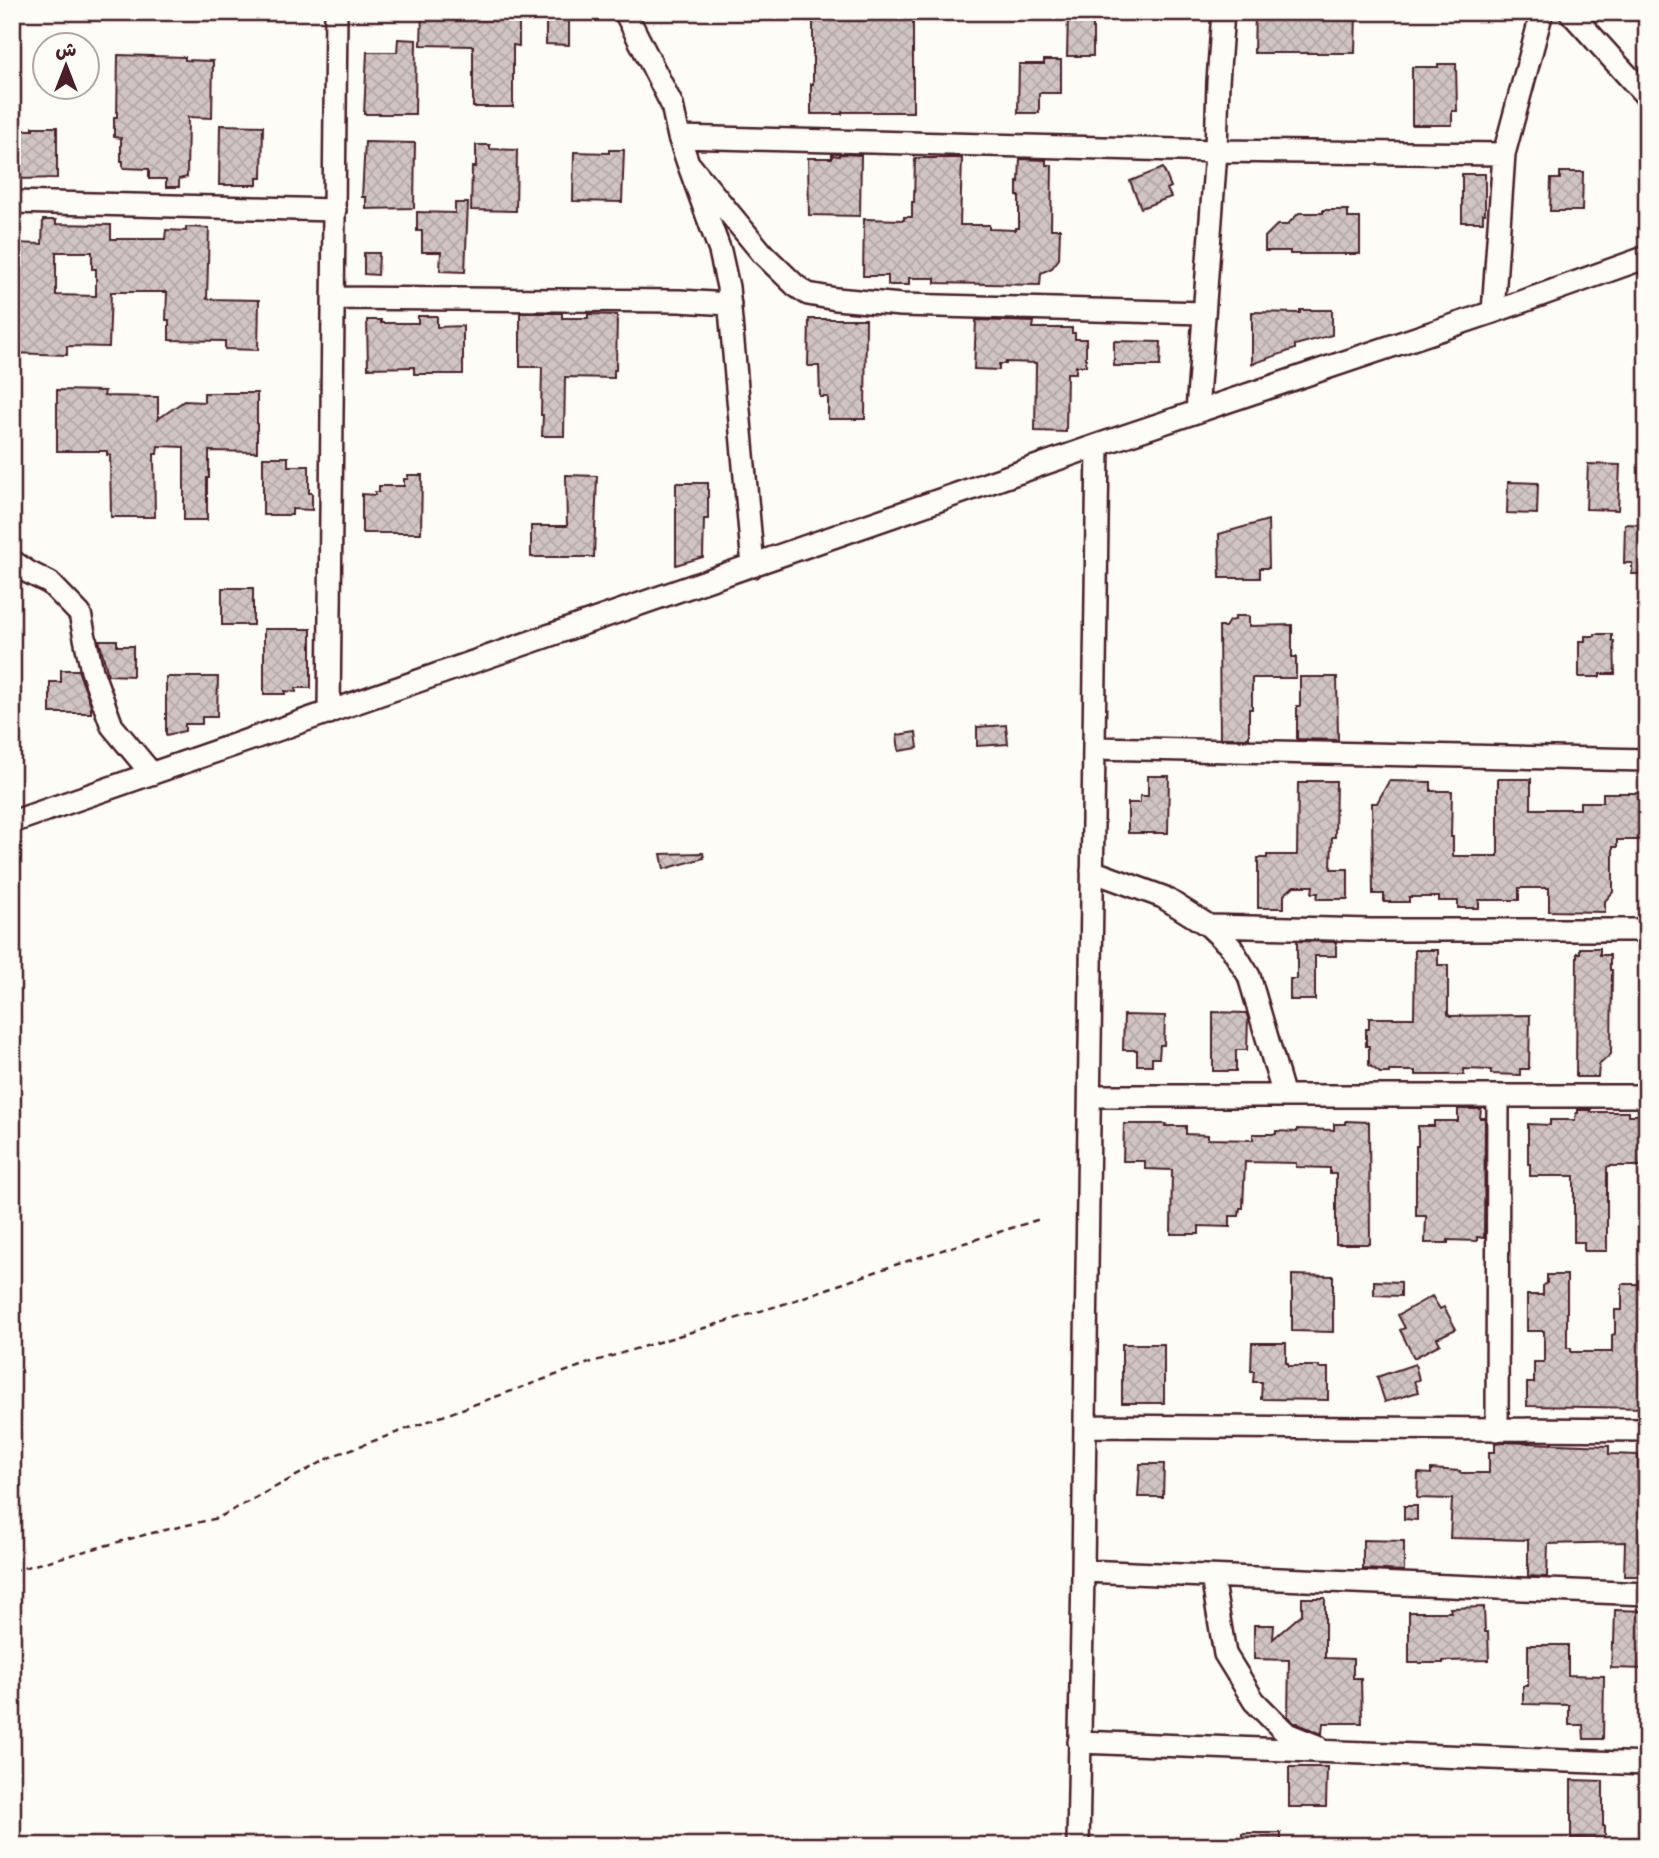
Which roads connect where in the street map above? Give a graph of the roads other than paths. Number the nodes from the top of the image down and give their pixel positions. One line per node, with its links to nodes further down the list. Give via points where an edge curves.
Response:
1 (336, 12): 12 (street)
2 (625, 12): 7 (street, via 671,105)
3 (1223, 12): 8 (street)
4 (1542, 12): 9 (street)
5 (1570, 12): 6 (street)
6 (1647, 97)
7 (679, 137): 8 (street); 10 (street)
8 (1216, 151): 9 (street); 17 (street)
9 (1504, 154): 16 (street)
10 (688, 163): 15 (street, via 720,251); 17 (street, via 763,254 808,294 901,305)
11 (12, 202): 12 (street)
12 (334, 210): 14 (street)
13 (1647, 257): 16 (street)
14 (334, 298): 15 (street); 22 (street)
15 (730, 304): 21 (street)
16 (1493, 312): 18 (street)
17 (1204, 313): 18 (street)
18 (1197, 412): 19 (street)
19 (1098, 445): 21 (street); 23 (street)
20 (12, 561): 25 (street, via 50,583 80,614 92,671 112,726)
21 (753, 566): 22 (street)
22 (329, 713): 25 (street)
23 (1094, 748): 24 (street); 27 (street)
24 (1647, 760)
25 (152, 774): 26 (street)
26 (12, 822)
27 (1093, 871): 28 (street, via 1163,897); 30 (street)
28 (1209, 926): 29 (street); 31 (street, via 1231,947 1249,976)
29 (1647, 930)
30 (1090, 1096): 31 (street); 34 (street)
31 (1284, 1096): 32 (street)
32 (1498, 1096): 33 (street); 35 (street)
33 (1647, 1096)
34 (1085, 1426): 35 (street); 37 (street)
35 (1497, 1430): 36 (street)
36 (1647, 1430)
37 (1083, 1571): 38 (street); 40 (street)
38 (1212, 1577): 39 (street); 41 (street, via 1225,1654 1254,1701 1287,1734)
39 (1647, 1594)
40 (1079, 1742): 41 (street); 43 (street)
41 (1335, 1753): 42 (street)
42 (1647, 1764)
43 (1078, 1846)

